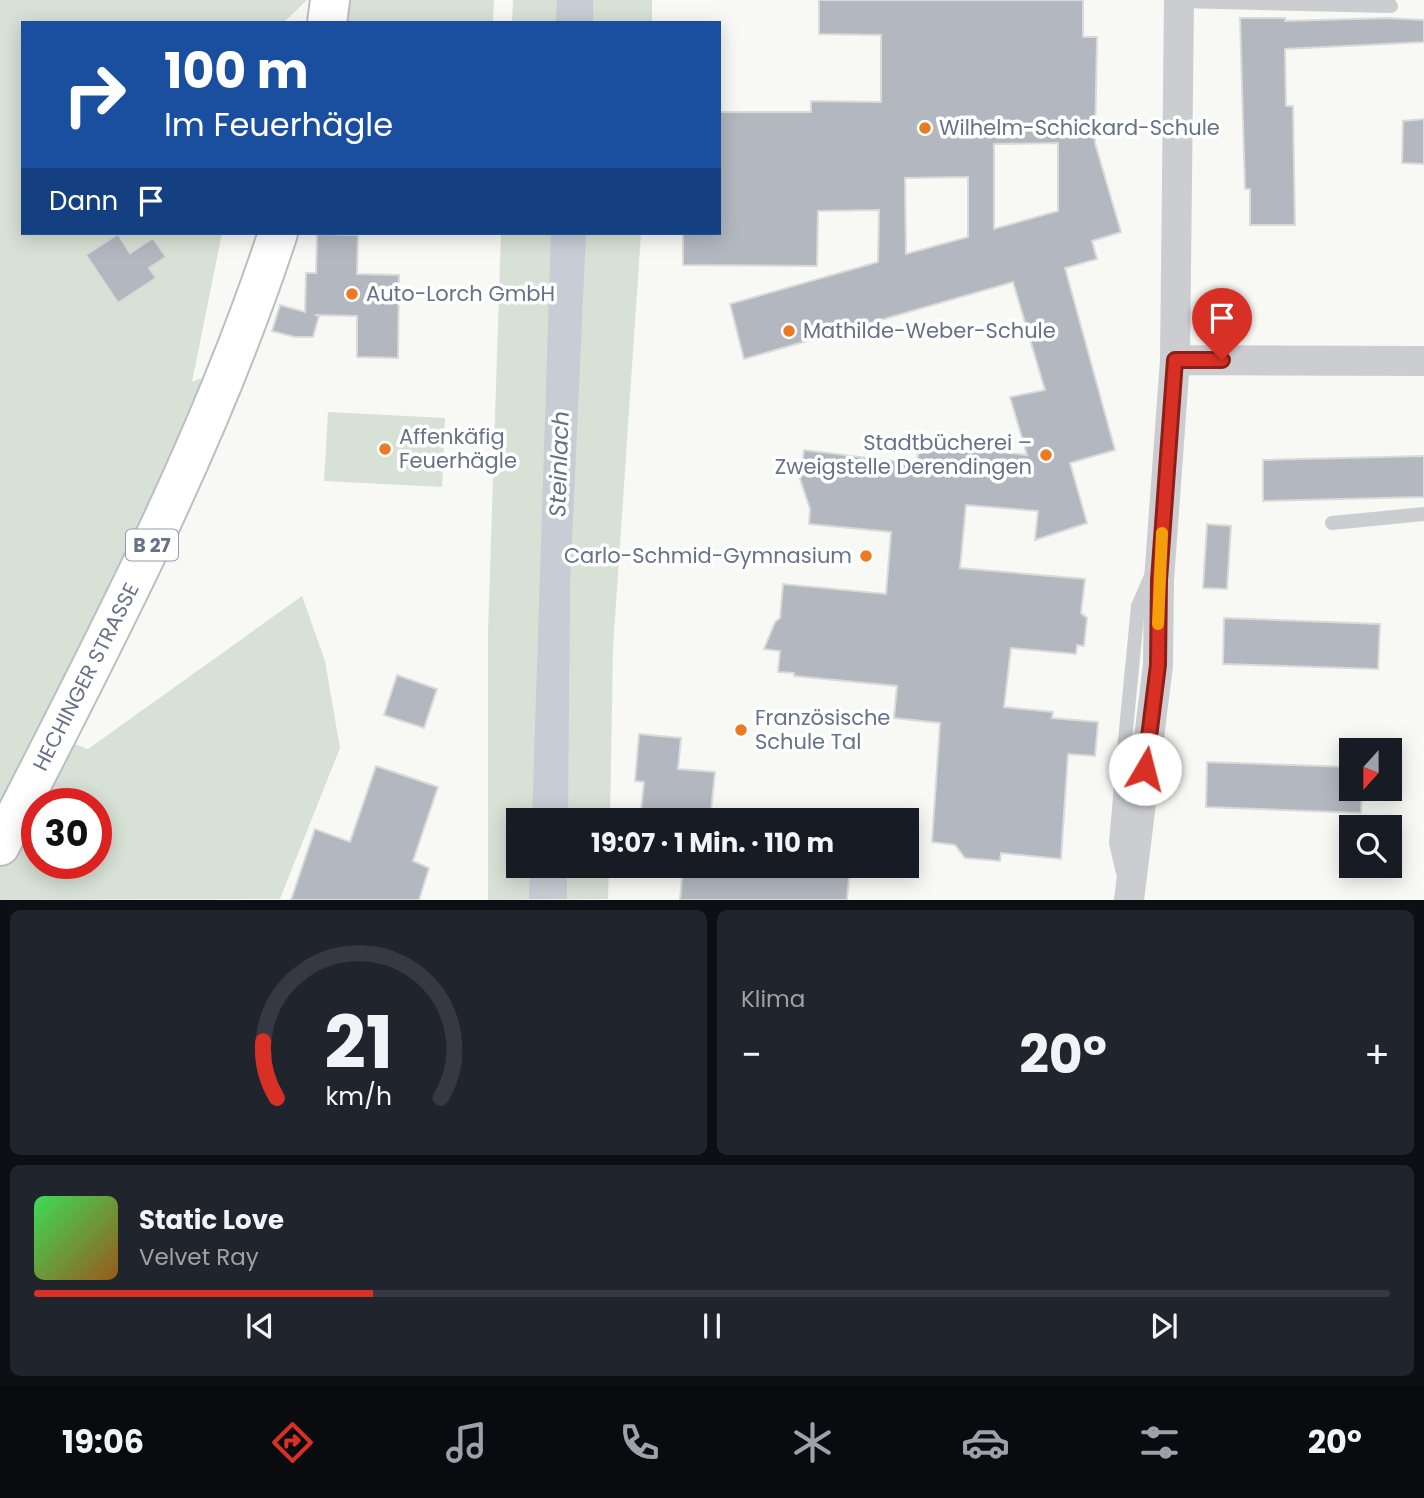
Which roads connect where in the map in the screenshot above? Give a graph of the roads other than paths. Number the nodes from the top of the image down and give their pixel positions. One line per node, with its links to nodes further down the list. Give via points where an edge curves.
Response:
1 (330, 0): 4 (main road)
2 (1180, 1): 3 (lane); 6 (street)
3 (1391, 6)
4 (327, 21)
5 (277, 235): 10 (main road, HECHINGER STRASSE / B 27, via 231,366 183,477)
6 (1175, 360): 7 (street); 11 (street, via 1157,681)
7 (1424, 361)
8 (1424, 514): 9 (lane)
9 (1332, 523)
10 (0, 846)
11 (1129, 899)

